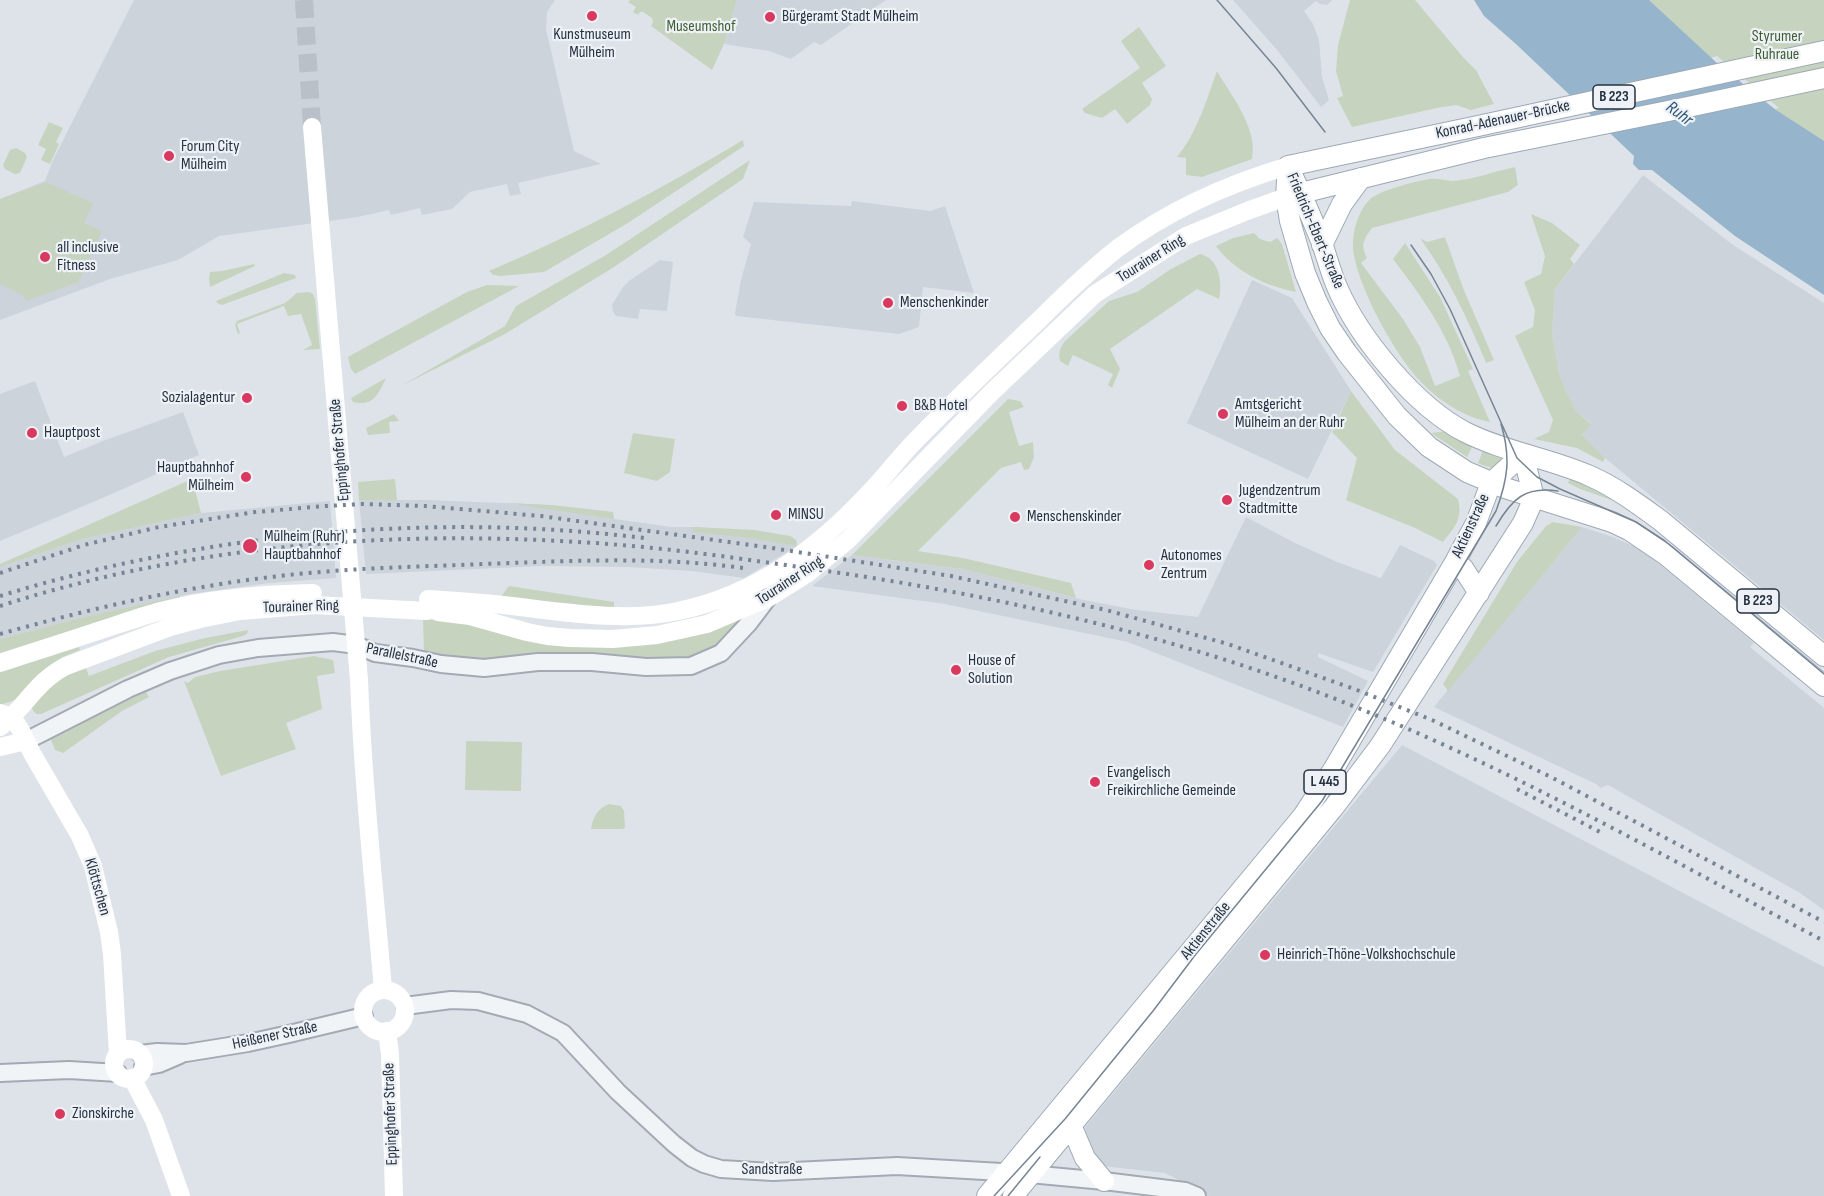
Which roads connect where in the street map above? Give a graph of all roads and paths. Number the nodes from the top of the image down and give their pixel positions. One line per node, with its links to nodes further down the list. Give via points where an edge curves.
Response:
1 (1824, 51): 5 (main road, Konrad-Adenauer-Brücke / B 223)
2 (1824, 78): 4 (main road, Konrad-Adenauer-Brücke / B 223)
3 (312, 127): 16 (main road, Eppinghofer Straße)
4 (1484, 148): 6 (main road, Tourainer Ring / B 223)
5 (1288, 165): 7 (main road, Friedrich-Ebert-Straße / B 223); 15 (main road, Tourainer Ring, via 1212,193 1119,247 984,371 833,529 786,567 758,582 718,600 656,615)
6 (1361, 178): 7 (main road, Tourainer Ring / B 223); 8 (main road, via 1342,204)
7 (1294, 195): 8 (main road, Friedrich-Ebert-Straße); 10 (main road, Friedrich-Ebert-Straße / B 223, via 1290,221 1309,283 1330,328 1347,353 1397,416 1429,447); 14 (main road, Tourainer Ring, via 1186,236 1095,294 848,540 808,573)
8 (1322, 245): 9 (main road, Friedrich-Ebert-Straße / B 223, via 1351,313 1411,392 1443,420)
9 (1523, 454): 10 (main road, Aktienstraße / L 445); 11 (main road); 17 (main road, Friedrich-Ebert-Straße / B 223, via 1592,477 1634,501)
10 (1491, 483): 11 (main road, Friedrich-Ebert-Straße / B 223); 12 (main road, Aktienstraße / L 445)
11 (1534, 498): 13 (main road, Aktienstraße / L 445, via 1523,523); 19 (main road, Friedrich-Ebert-Straße / B 223, via 1629,530 1666,555)
12 (1455, 562): 13 (main road); 30 (main road, Aktienstraße / L 445, via 1303,816)
13 (1479, 592): 29 (main road, Aktienstraße / L 445, via 1380,746 1334,807)
14 (768, 598): 15 (main road, Tourainer Ring, via 707,624 613,639 547,636); 16 (street, Parallelstraße, via 721,653 691,666 538,662 484,668 375,654)
15 (428, 605): 18 (main road, Tourainer Ring, bridge, via 313,593 256,595 163,611); 20 (main road, Tourainer Ring, bridge, via 315,605 240,612 170,627 47,676)
16 (356, 645): 21 (street, Parallelstraße, via 333,642 219,655 128,689); 23 (main road, Eppinghofer Straße)
17 (1824, 656)
18 (0, 663)
19 (1824, 686)
20 (4, 719): 21 (main road, Klöttschen)
21 (26, 741): 22 (main road); 27 (main road, Klöttschen, via 75,825 93,866 109,932 115,1026)
22 (0, 747)
23 (383, 989): 24 (main road, via 401,997); 25 (main road, via 364,1003)
24 (405, 1006): 26 (main road, via 398,1027); 30 (street, Sandstraße, via 478,1001 527,1014 563,1033 674,1144 692,1158 721,1169 773,1172 897,1166)
25 (364, 1016): 26 (main road, via 377,1030); 27 (street, Heißener Straße, via 186,1053 159,1064)
26 (387, 1031): 34 (main road, Eppinghofer Straße)
27 (130, 1063): 28 (street, Heißener Straße); 33 (main road, Klöttschen, via 152,1101 154,1120)
28 (0, 1073)
29 (1071, 1125): 31 (main road, Aktienstraße / L 445); 32 (main road, via 1084,1158)
30 (1006, 1172): 31 (street, Sandstraße); 35 (main road, Aktienstraße / L 445)
31 (1032, 1174): 32 (street, Sandstraße); 36 (main road, Aktienstraße / L 445)
32 (1104, 1181): 37 (street, Sandstraße, via 1185,1191)
33 (181, 1196)
34 (394, 1196)
35 (987, 1196)
36 (1013, 1196)
37 (1197, 1196)

